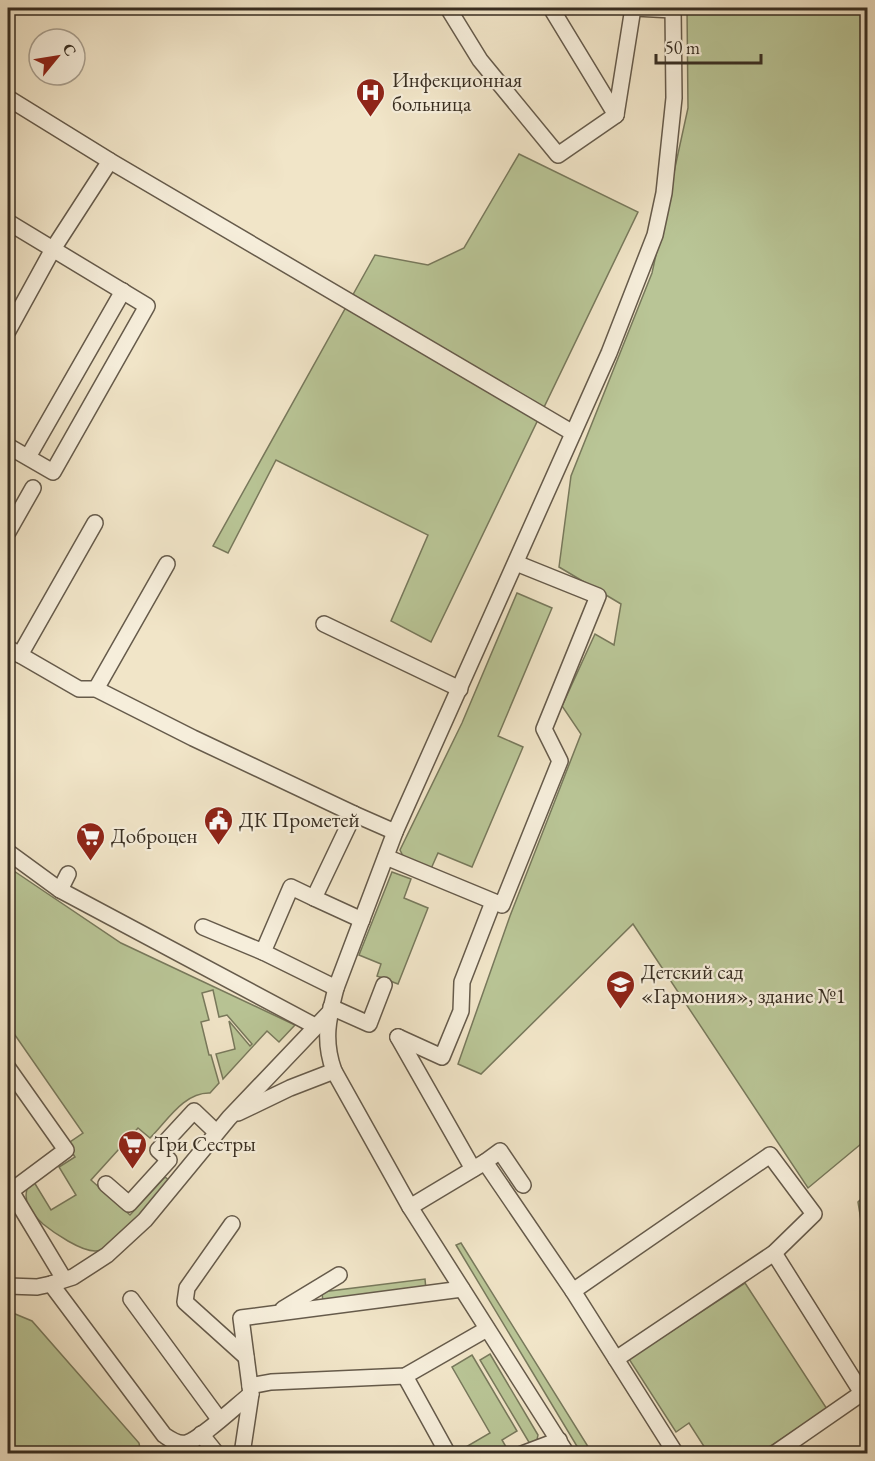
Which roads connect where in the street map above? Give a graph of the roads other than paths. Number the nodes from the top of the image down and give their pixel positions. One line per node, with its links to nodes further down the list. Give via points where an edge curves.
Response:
1 (448, 8): 6 (street, via 480,60 558,155)
2 (551, 8): 6 (street)
3 (634, 8): 4 (street); 6 (street)
4 (673, 9): 12 (street, via 674,98 655,235)
5 (8, 98): 7 (street)
6 (616, 115)
7 (110, 161): 9 (street); 12 (street)
8 (8, 222): 9 (street)
9 (53, 249): 10 (street); 11 (street)
10 (123, 291): 14 (street); 14 (street, via 147,306 53,472)
11 (8, 331)
12 (573, 433): 18 (street)
13 (8, 446): 14 (street)
14 (28, 458)
15 (33, 488): 17 (street)
16 (95, 523): 21 (street)
17 (8, 532)
18 (516, 563): 23 (street); 31 (street, via 598,596 544,729 560,761 502,905)
19 (167, 564): 22 (street)
20 (324, 624): 23 (street)
21 (14, 652): 22 (street, via 79,689)
22 (96, 689): 24 (street)
23 (460, 689): 25 (street)
24 (354, 814): 25 (street); 30 (street)
25 (395, 832): 27 (street)
26 (8, 852): 29 (street)
27 (386, 857): 31 (street); 32 (street)
28 (68, 874): 29 (street)
29 (60, 890): 38 (street)
30 (314, 898): 32 (street); 34 (street, via 291,887)
31 (493, 902): 43 (street, via 462,981 461,1011 442,1057 398,1037)
32 (362, 920): 36 (street)
33 (203, 927): 34 (street)
34 (263, 952): 36 (street)
35 (384, 985): 37 (street, via 369,1024)
36 (336, 988): 37 (street)
37 (330, 1010): 38 (street); 40 (street, via 327,1040)
38 (315, 1026): 41 (street)
39 (8, 1068): 46 (street, via 66,1150)
40 (334, 1071): 41 (street); 47 (street)
41 (229, 1118): 42 (street)
42 (216, 1132): 44 (street, via 194,1111 158,1150 169,1160 129,1204); 51 (street, via 145,1220 107,1255)
43 (479, 1166): 45 (street, via 500,1151); 47 (street); 54 (street)
44 (106, 1184)
45 (523, 1185)
46 (9, 1188): 51 (street)
47 (410, 1207): 53 (street)
48 (231, 1224): 58 (street, via 187,1288 185,1302)
49 (774, 1253): 54 (street, via 814,1214 770,1155); 59 (street); 62 (street)
50 (339, 1275): 56 (street)
51 (57, 1282): 52 (street, via 37,1287); 64 (street, via 164,1435 186,1443)
52 (8, 1286)
53 (462, 1289): 56 (street); 57 (street)
54 (573, 1291): 59 (street)
55 (131, 1299): 63 (street)
56 (278, 1313): 58 (street, via 241,1318)
57 (487, 1329): 60 (street); 65 (street)
58 (246, 1357): 61 (street)
59 (616, 1359): 70 (street)
60 (405, 1376): 61 (street, via 271,1382); 68 (street)
61 (250, 1390): 63 (street); 67 (street)
62 (865, 1397): 71 (street)
63 (219, 1419): 64 (street)
64 (201, 1434): 66 (street)
65 (563, 1447): 69 (street)
66 (217, 1454)
67 (242, 1454)
68 (448, 1454)
69 (522, 1454)
70 (676, 1454)
71 (774, 1454)

